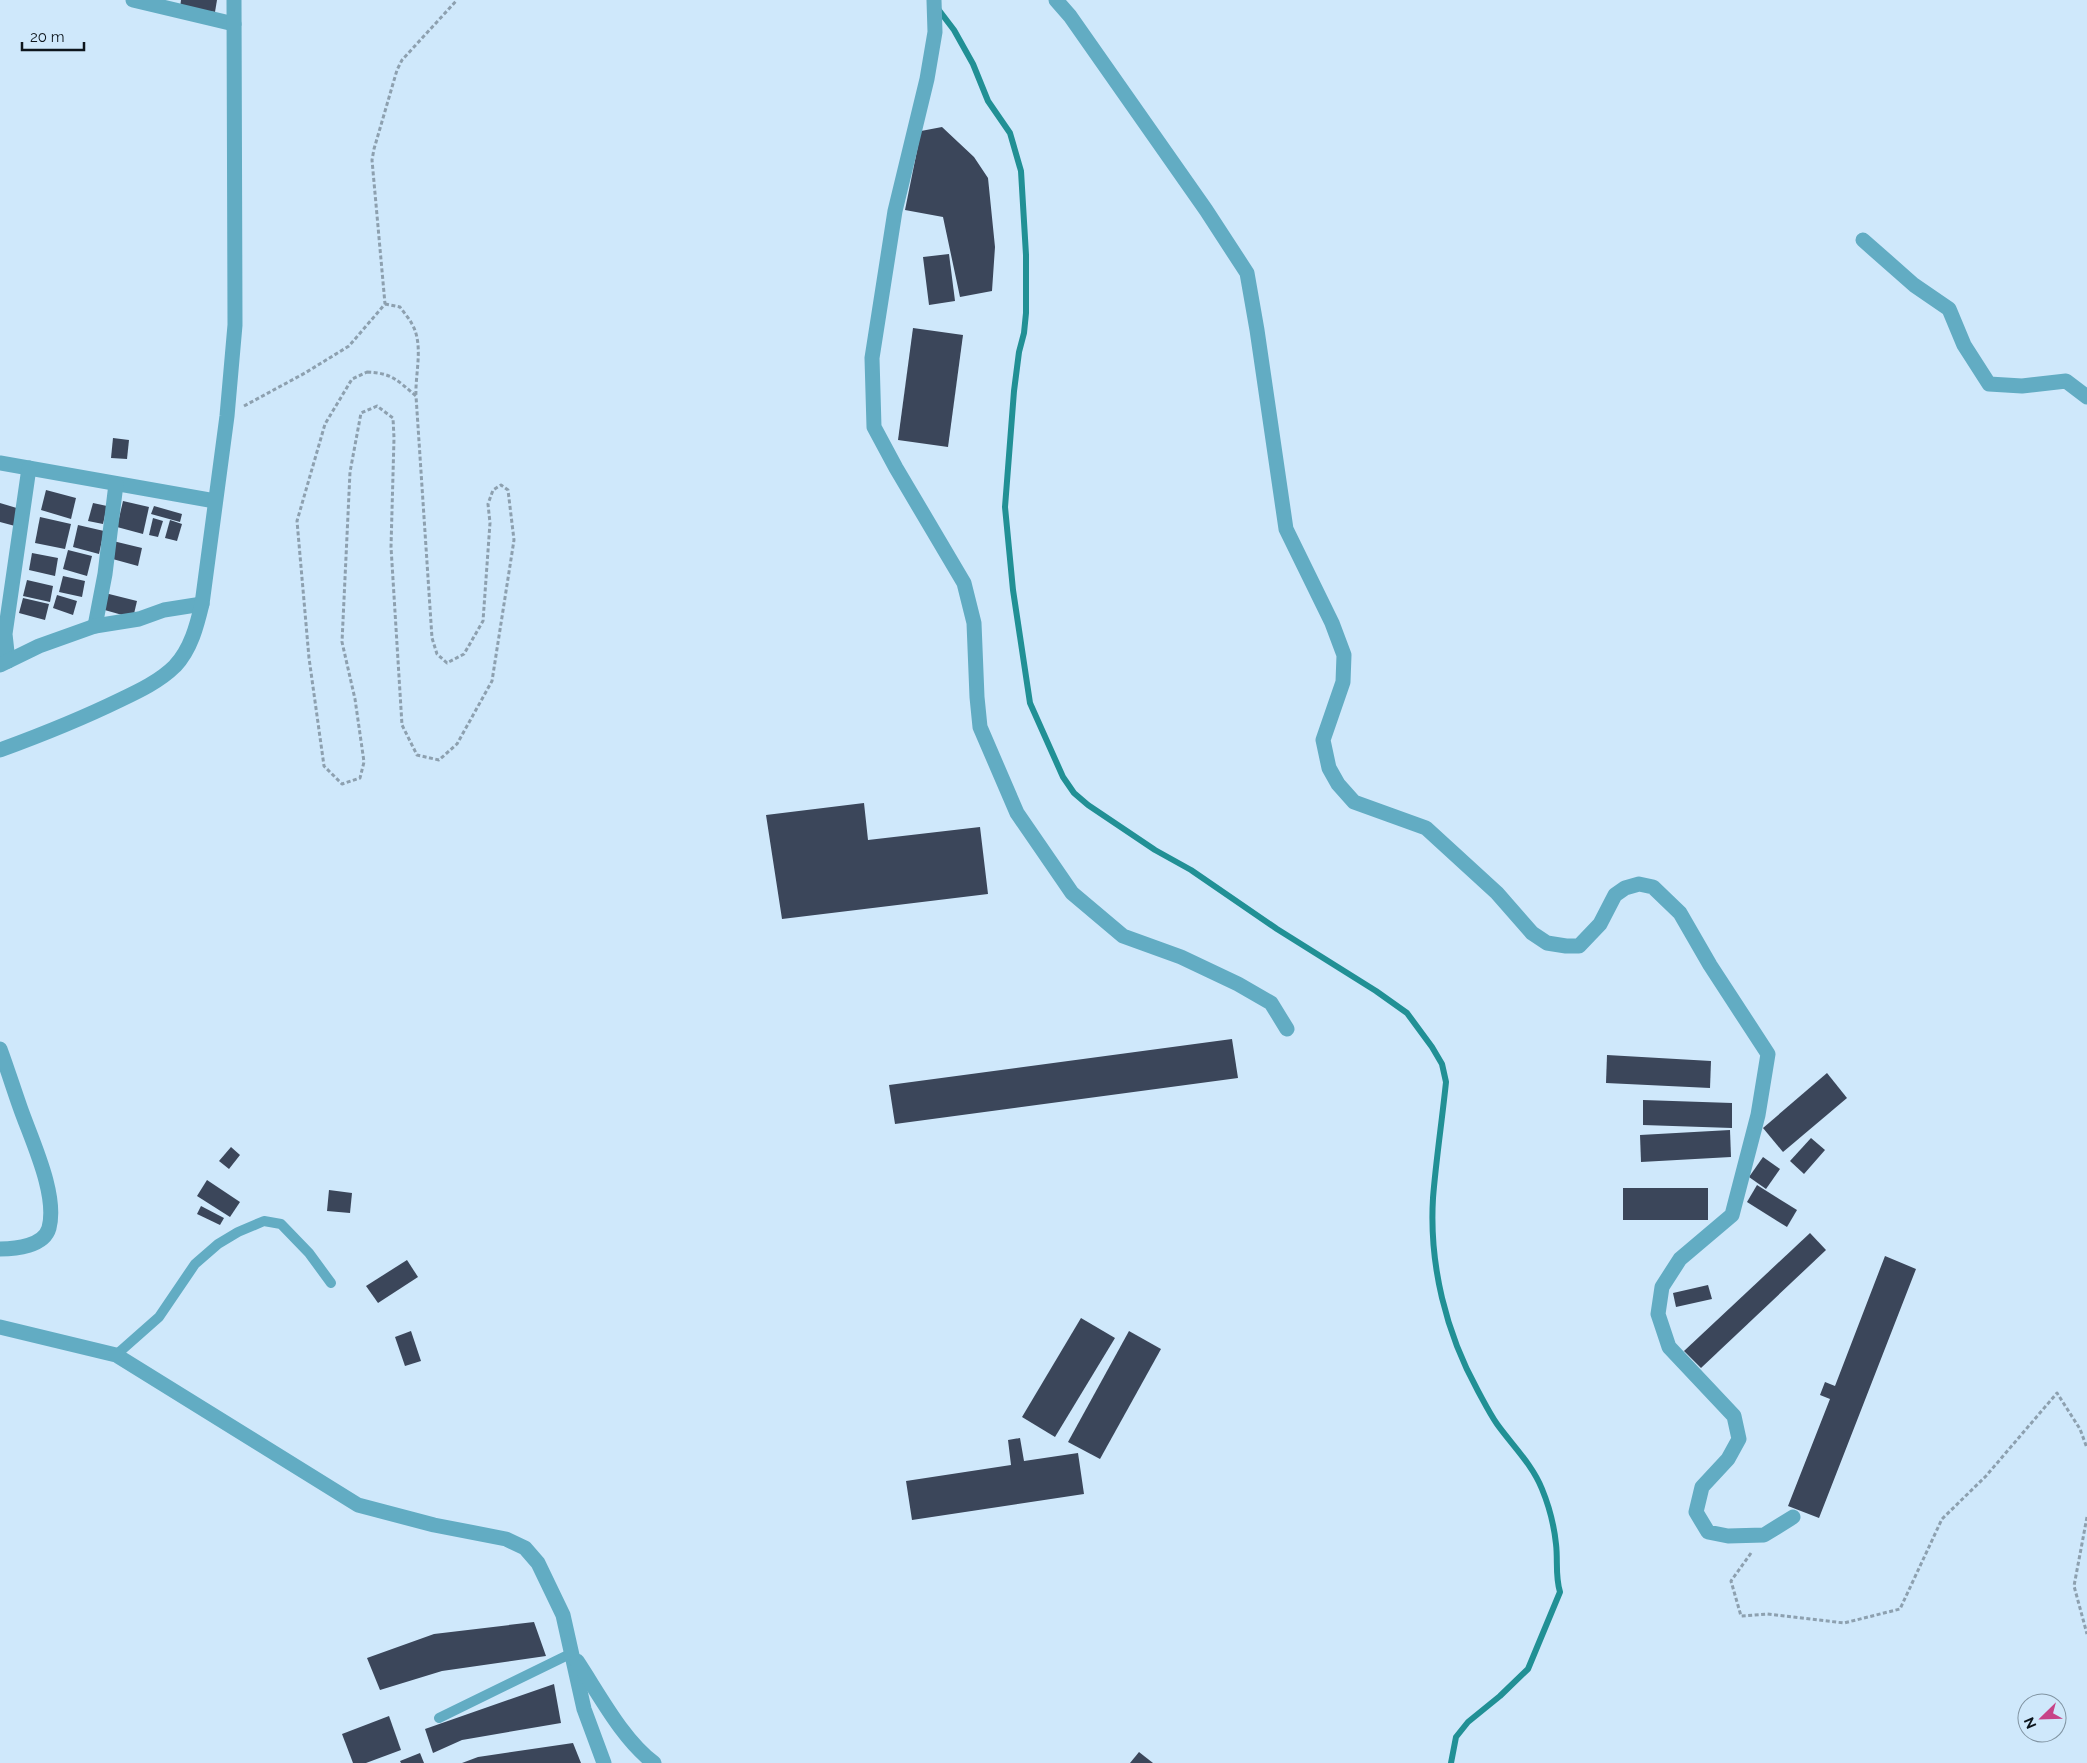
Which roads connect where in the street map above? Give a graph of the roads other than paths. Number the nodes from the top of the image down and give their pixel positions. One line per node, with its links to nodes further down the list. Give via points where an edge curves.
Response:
1 (133, 0): 5 (street)
2 (234, 0): 5 (street)
3 (934, 0): 16 (street, via 935,32 927,80 895,211 872,358 874,427 964,583 974,623 980,727 1018,813 1066,884 1123,936 1181,957 1271,1003)
4 (1056, 0): 22 (street, via 1247,273 1286,529 1344,655 1343,682 1323,740 1329,768 1338,784 1354,802 1426,828 1497,893 1532,933 1547,943 1579,946 1600,924 1615,895 1624,888 1639,884 1653,887 1680,913 1710,966 1768,1054 1758,1115 1732,1215 1680,1259 1662,1287 1658,1314 1669,1347 1734,1416 1739,1439 1728,1459 1702,1487 1696,1512 1708,1532 1728,1536 1764,1535)
5 (234, 24): 11 (street, via 235,325 228,416)
6 (1863, 240): 7 (street, via 1914,285 1948,309 1964,345 1988,384 2022,386 2066,381)
7 (2087, 397)
8 (0, 463): 9 (street)
9 (29, 468): 10 (street); 14 (street, via 5,634)
10 (116, 484): 11 (street); 13 (street)
11 (215, 502): 12 (street)
12 (202, 604): 13 (street); 15 (street, via 194,634 175,666 148,687 59,728)
13 (95, 626): 14 (street, via 39,646)
14 (4, 663)
15 (0, 750)
16 (1287, 1029)
17 (0, 1049): 18 (street, via 44,1174 51,1210 49,1230 35,1244)
18 (0, 1249)
19 (330, 1283): 21 (lane, via 309,1253 281,1224 264,1221 218,1244 195,1264 159,1317)
20 (0, 1327): 21 (street)
21 (116, 1355): 23 (street, via 358,1505 506,1539 525,1548 538,1563 563,1615)
22 (1793, 1517)
23 (572, 1653): 24 (lane); 25 (street, via 584,1709); 26 (street, via 616,1720 642,1754)
24 (439, 1718)
25 (604, 1763)
26 (654, 1763)

